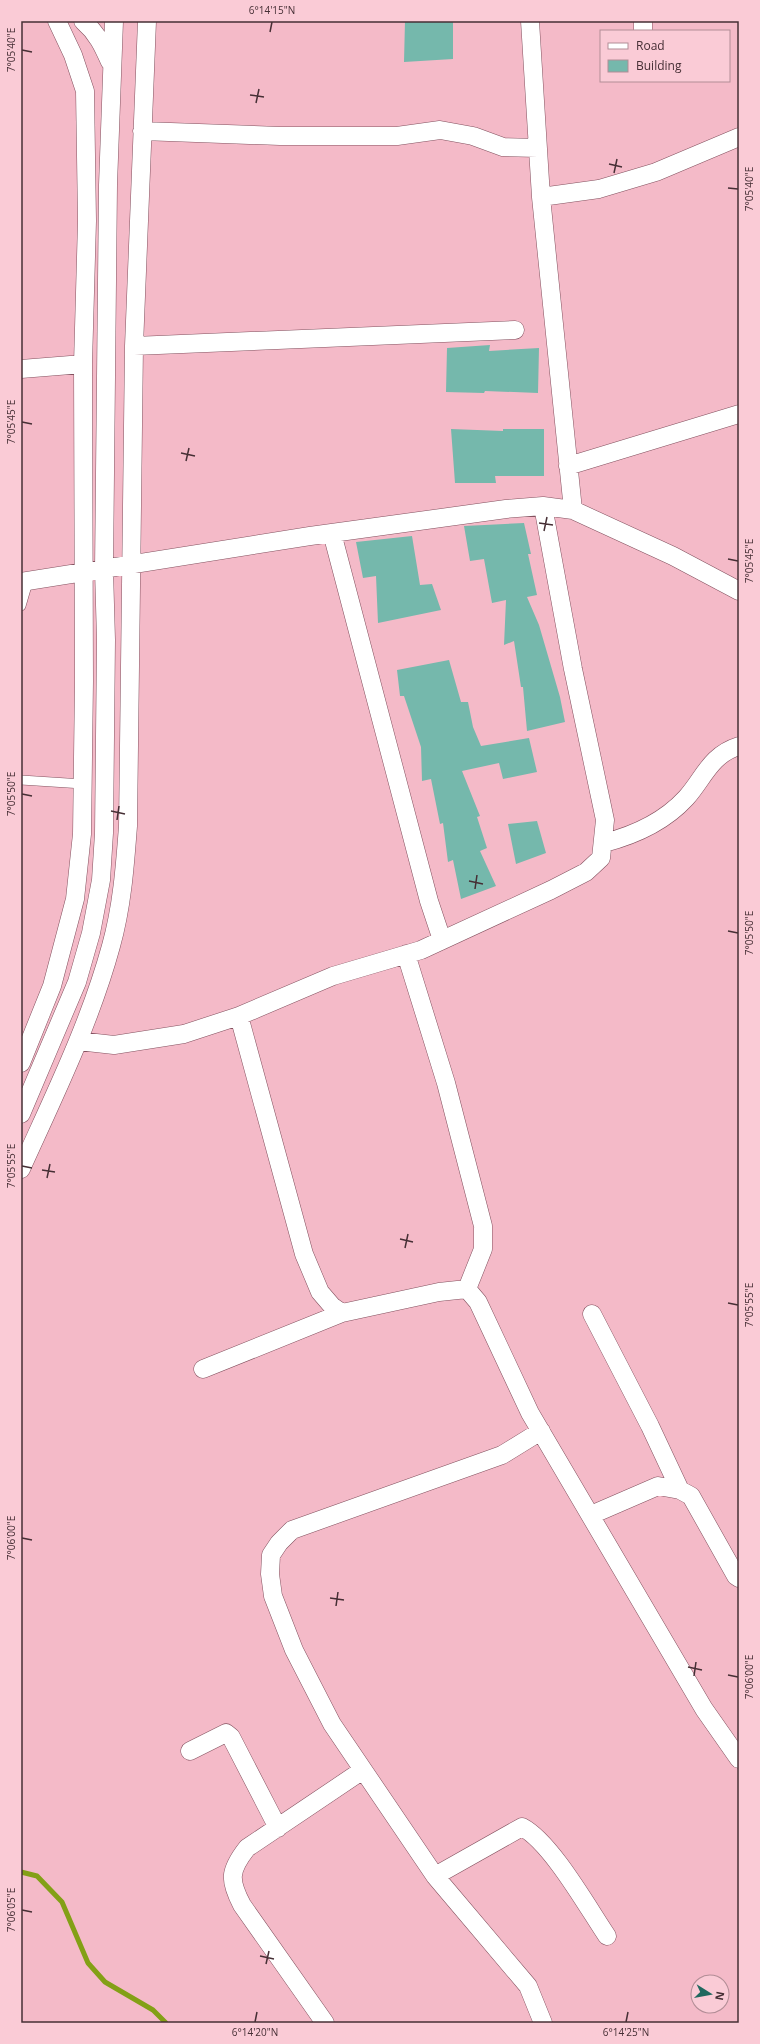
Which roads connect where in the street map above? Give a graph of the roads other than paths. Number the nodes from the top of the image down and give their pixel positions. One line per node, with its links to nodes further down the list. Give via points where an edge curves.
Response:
1 (58, 21): 13 (street, via 85,91 87,221)
2 (83, 21): 6 (street, via 102,42)
3 (114, 21): 6 (street)
4 (147, 21): 7 (street)
5 (530, 21): 9 (street)
6 (112, 69): 21 (street, via 108,185)
7 (142, 131): 9 (street, via 287,136 397,136 440,130 473,136 502,147); 12 (street)
8 (739, 137): 10 (street, via 628,181 599,189)
9 (538, 148): 10 (street)
10 (541, 196): 16 (street)
11 (515, 330): 12 (street)
12 (134, 346): 20 (street)
13 (83, 364): 14 (street); 22 (street)
14 (21, 369)
15 (739, 414): 16 (street)
16 (568, 466): 18 (street)
17 (543, 506): 18 (street); 19 (street); 29 (street, via 573,669 605,820)
18 (573, 510): 24 (street, via 673,556)
19 (332, 533): 20 (street); 30 (street, via 429,901)
20 (131, 565): 21 (street); 33 (street, via 128,826 124,883 111,946)
21 (104, 570): 22 (street); 35 (street, via 106,640 104,833 101,880 91,933 77,982)
22 (83, 573): 23 (street); 28 (street)
23 (24, 582): 25 (lane)
24 (739, 592)
25 (21, 606)
26 (739, 746): 29 (street, via 714,760 686,798 663,819 627,837)
27 (21, 780): 28 (lane)
28 (83, 784): 34 (street, via 82,834 75,899 52,986)
29 (604, 843): 30 (street, via 601,858 586,872)
30 (442, 940): 31 (street)
31 (406, 954): 32 (street, via 333,976); 37 (street, via 446,1083 483,1226 483,1249)
32 (239, 1016): 33 (street, via 184,1034 114,1045); 38 (street, via 304,1254 320,1292)
33 (78, 1041): 36 (street)
34 (21, 1063)
35 (21, 1114)
36 (21, 1169)
37 (467, 1289): 38 (street, via 439,1292); 41 (street, via 478,1302)
38 (342, 1313): 40 (street)
39 (592, 1314): 42 (street)
40 (203, 1369)
41 (541, 1431): 43 (street); 47 (street, via 502,1455 292,1530 271,1555 273,1596 294,1650 332,1724)
42 (680, 1490): 43 (street, via 658,1486); 44 (street, via 690,1496)
43 (591, 1515): 46 (street, via 704,1709)
44 (739, 1578)
45 (190, 1752): 48 (street, via 226,1733 231,1737)
46 (739, 1759)
47 (363, 1770): 48 (street); 49 (street)
48 (278, 1828): 51 (street, via 247,1848 236,1862 232,1874 234,1888 242,1905)
49 (434, 1876): 50 (street, via 522,1827 530,1831 550,1851); 52 (street, via 528,1986)
50 (607, 1936)
51 (325, 2023)
52 (543, 2023)

